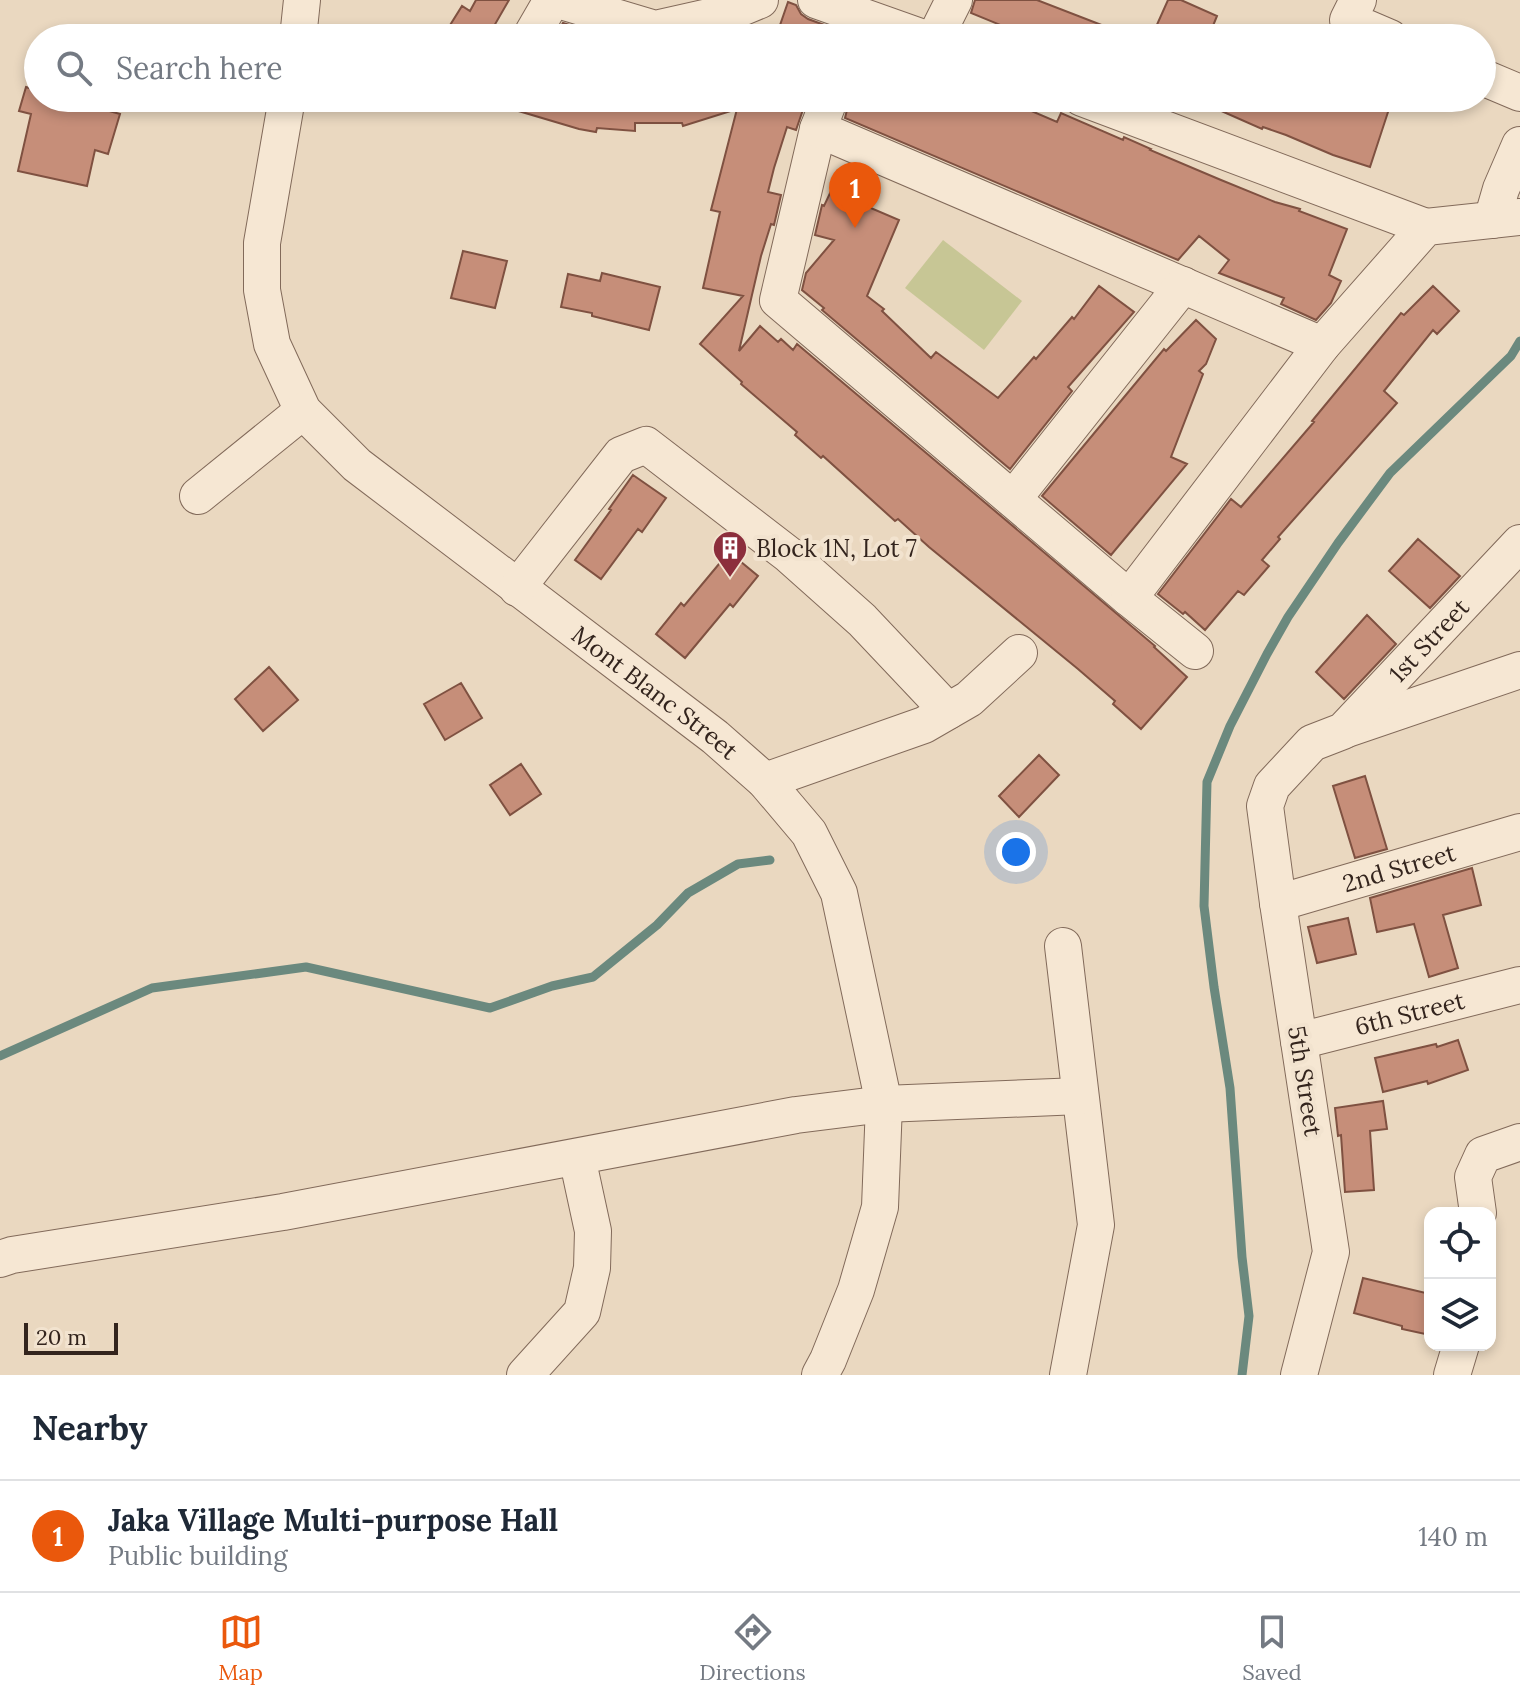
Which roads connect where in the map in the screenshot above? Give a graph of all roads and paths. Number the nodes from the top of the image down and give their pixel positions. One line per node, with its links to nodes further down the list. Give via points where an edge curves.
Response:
1 (302, 0): 7 (street)
2 (555, 0): 8 (street); 9 (street)
3 (760, 0): 10 (street)
4 (816, 0): 11 (street)
5 (954, 0): 12 (street)
6 (1358, 0): 13 (street, via 1348,20)
7 (299, 24)
8 (539, 24)
9 (638, 24)
10 (677, 24)
11 (852, 24)
12 (942, 24)
13 (1357, 24)
14 (1496, 83): 15 (street)
15 (1520, 93)
16 (285, 112): 24 (street, Mont Blanc Street, via 262,243 262,290 272,344)
17 (1119, 112): 21 (street)
18 (824, 113): 22 (street); 26 (street, via 778,300)
19 (1520, 145): 20 (street, via 1501,189)
20 (1506, 219): 21 (street)
21 (1426, 227): 23 (street)
22 (1183, 285): 23 (street); 26 (street)
23 (1322, 345): 29 (street)
24 (303, 411): 25 (street); 28 (street, Mont Blanc Street, via 357,465)
25 (198, 496)
26 (1013, 499): 29 (street)
27 (1518, 552): 34 (street, 1st Street)
28 (517, 588): 33 (street, via 621,455 646,445 789,555 862,620); 35 (street, Mont Blanc Street, via 715,737)
29 (1129, 598): 30 (street)
30 (1195, 651)
31 (1019, 653): 33 (street)
32 (1520, 670): 34 (street, 1st Street)
33 (948, 711): 35 (street, via 899,735)
34 (1343, 731): 36 (street, 1st Street, via 1312,743)
35 (765, 781): 43 (street, Mont Blanc Street, via 809,833 839,893)
36 (1272, 786): 38 (street, 5th Street, via 1265,806)
37 (1520, 832): 38 (street, 2nd Street)
38 (1278, 903): 41 (street, 5th Street)
39 (1063, 946): 42 (street)
40 (1520, 985): 41 (street, 6th Street)
41 (1299, 1041): 52 (street, 5th Street, via 1331,1252)
42 (1080, 1096): 43 (street); 51 (street, via 1096,1225)
43 (884, 1104): 45 (street, via 796,1115); 50 (street, Mont Blanc Street, via 880,1207 856,1290)
44 (1520, 1142): 46 (street, via 1483,1155 1473,1177)
45 (577, 1157): 47 (street); 49 (street, via 593,1231 582,1312)
46 (1477, 1207)
47 (0, 1259)
48 (1459, 1351): 53 (street)
49 (525, 1375)
50 (820, 1375)
51 (1068, 1375)
52 (1299, 1375)
53 (1452, 1375)

